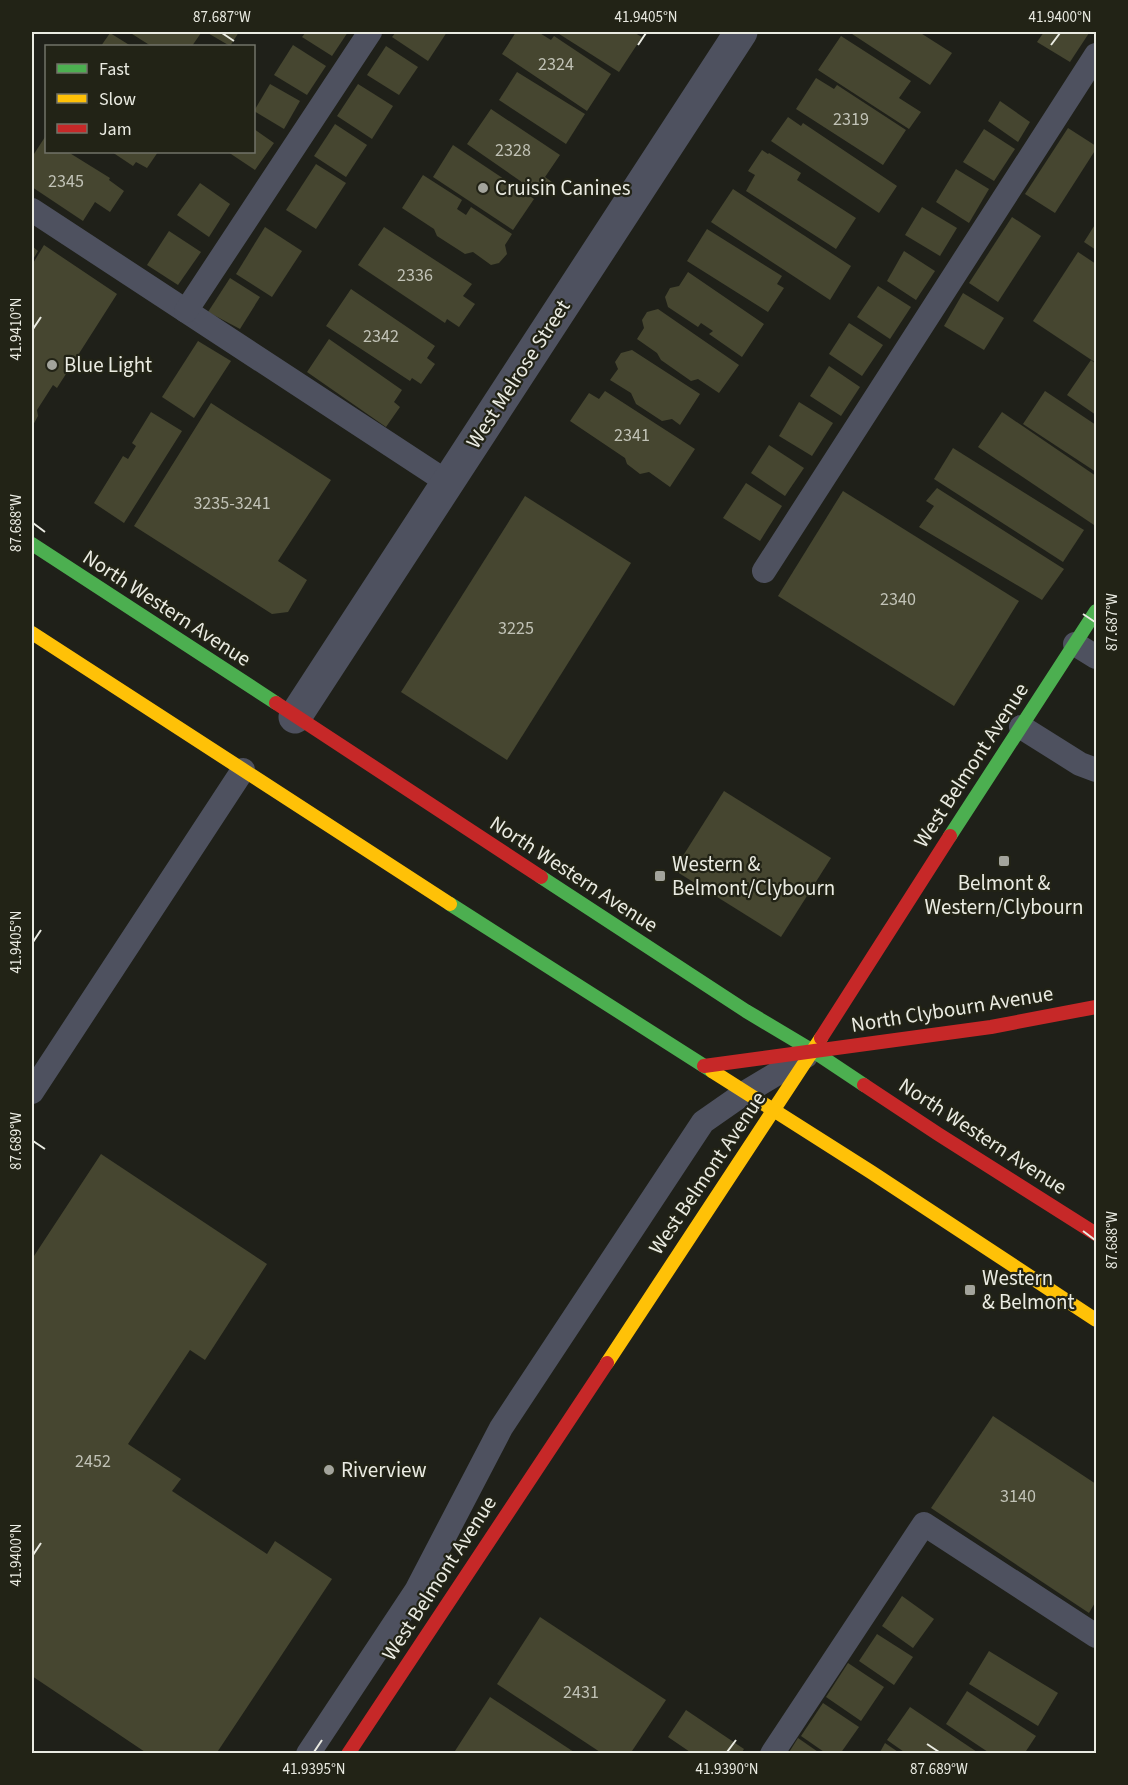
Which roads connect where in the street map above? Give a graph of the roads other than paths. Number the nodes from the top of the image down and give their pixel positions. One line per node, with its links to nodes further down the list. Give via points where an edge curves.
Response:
1 (370, 32): 5 (lane)
2 (741, 32): 6 (street, West Melrose Street)
3 (1096, 55): 8 (lane)
4 (32, 210): 5 (lane)
5 (186, 311): 6 (lane)
6 (447, 482): 13 (street, West Melrose Street)
7 (32, 544): 13 (main road, North Western Avenue)
8 (765, 571)
9 (1096, 611): 11 (main road, West Belmont Avenue)
10 (32, 633): 15 (main road)
11 (1075, 644): 12 (lane); 14 (main road, West Belmont Avenue)
12 (1096, 657)
13 (295, 717): 18 (main road, North Western Avenue)
14 (1021, 727): 16 (lane); 18 (main road, West Belmont Avenue)
15 (243, 770): 19 (main road); 20 (lane)
16 (1096, 770)
17 (1096, 1007): 18 (main road, North Clybourn Avenue, via 991,1028)
18 (813, 1051): 19 (main road, North Clybourn Avenue); 21 (lane); 22 (main road, West Belmont Avenue); 23 (main road, North Western Avenue)
19 (704, 1066): 21 (main road)
20 (32, 1092)
21 (746, 1092): 22 (main road); 26 (lane, via 703,1122 501,1428 416,1591)
22 (774, 1110): 24 (main road); 27 (main road, West Belmont Avenue)
23 (1096, 1234)
24 (1096, 1320)
25 (1096, 1636): 28 (lane, via 924,1524)
26 (308, 1754)
27 (348, 1754)
28 (772, 1754)

